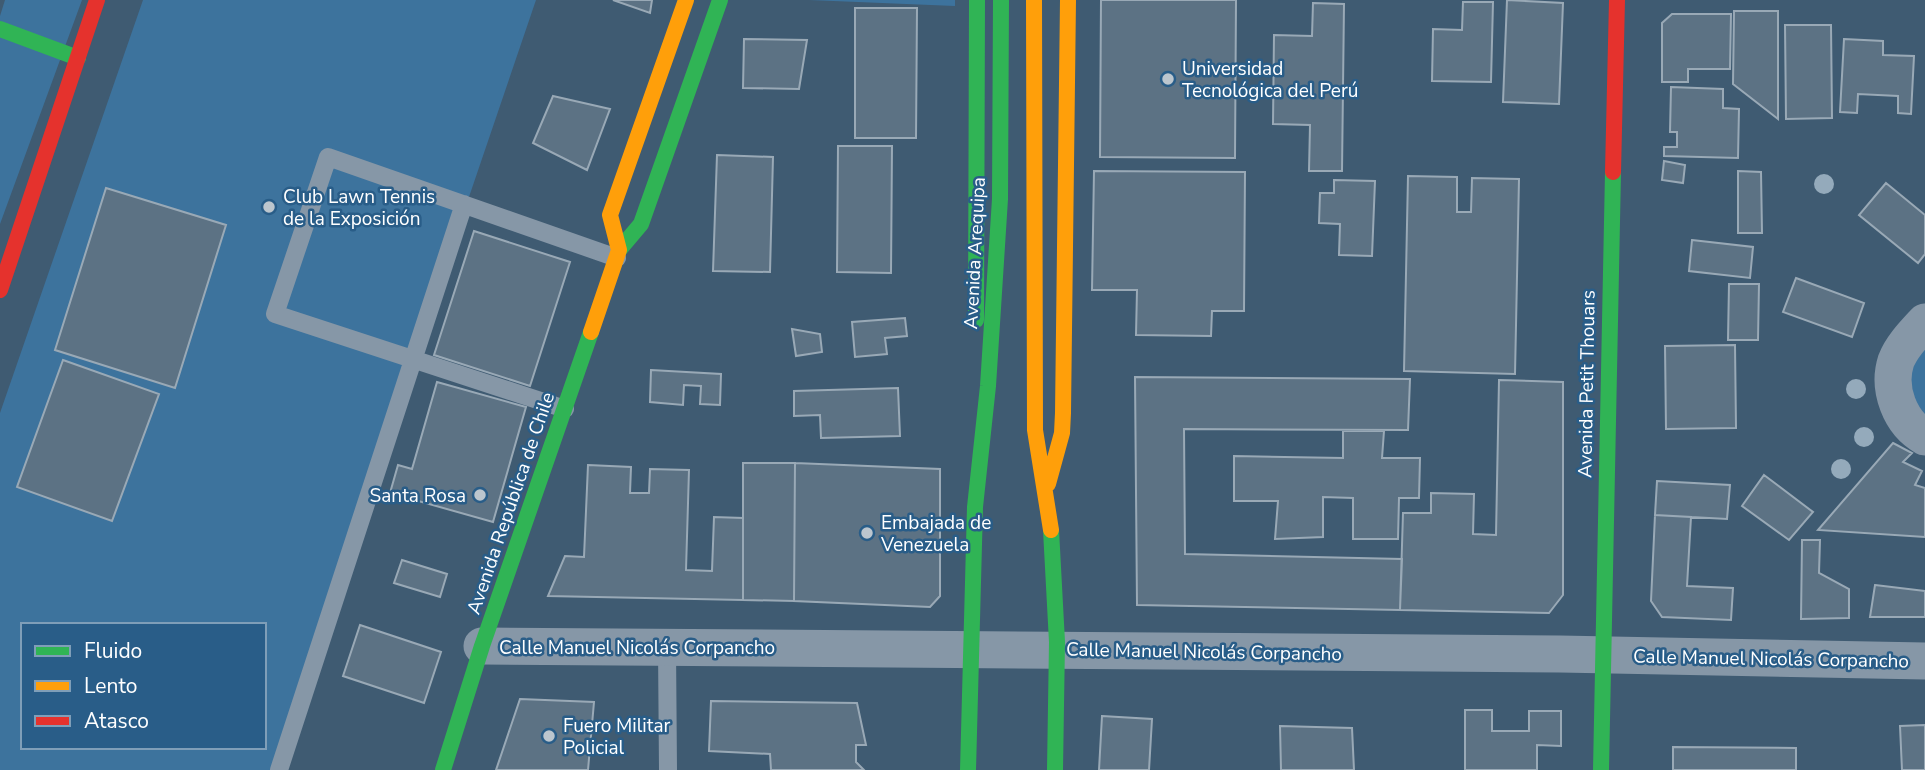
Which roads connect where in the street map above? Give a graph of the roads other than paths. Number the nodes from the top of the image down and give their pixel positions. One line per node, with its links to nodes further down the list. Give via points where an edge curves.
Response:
1 (97, 0): 10 (main road)
2 (686, 0): 12 (main road, via 610,215)
3 (720, 0): 12 (main road, Avenida República de Chile, via 641,224)
4 (977, 0): 19 (main road, Avenida Arequipa)
5 (1001, 0): 19 (main road, Avenida Arequipa, via 1000,199)
6 (1034, 0): 18 (main road, via 1035,430)
7 (1068, 0): 18 (main road, via 1063,413)
8 (1617, 0): 24 (main road, Avenida Petit Thouars)
9 (0, 29): 10 (main road)
10 (78, 58): 13 (main road)
11 (464, 204): 12 (lane); 15 (lane); 15 (lane, via 328,157 275,314)
12 (618, 254): 16 (main road, Avenida República de Chile)
13 (0, 290)
14 (1925, 322): 17 (street, via 1906,343 1893,382 1905,420)
15 (413, 359): 16 (lane); 26 (lane)
16 (565, 409): 20 (main road, Avenida República de Chile)
17 (1925, 437)
18 (1048, 484): 23 (main road)
19 (975, 506): 22 (main road, Avenida Arequipa)
20 (482, 646): 21 (street, Calle Manuel Nicolás Corpancho); 27 (main road, Avenida República de Chile)
21 (667, 647): 22 (street, Calle Manuel Nicolás Corpancho); 28 (lane)
22 (971, 649): 23 (street, Calle Manuel Nicolás Corpancho); 29 (main road, Avenida Arequipa)
23 (1056, 650): 24 (street, Calle Manuel Nicolás Corpancho); 30 (main road)
24 (1601, 655): 25 (street, Calle Manuel Nicolás Corpancho); 31 (main road, Avenida Petit Thouars)
25 (1925, 661)
26 (279, 770)
27 (443, 770)
28 (668, 770)
29 (968, 770)
30 (1055, 770)
31 (1601, 770)

